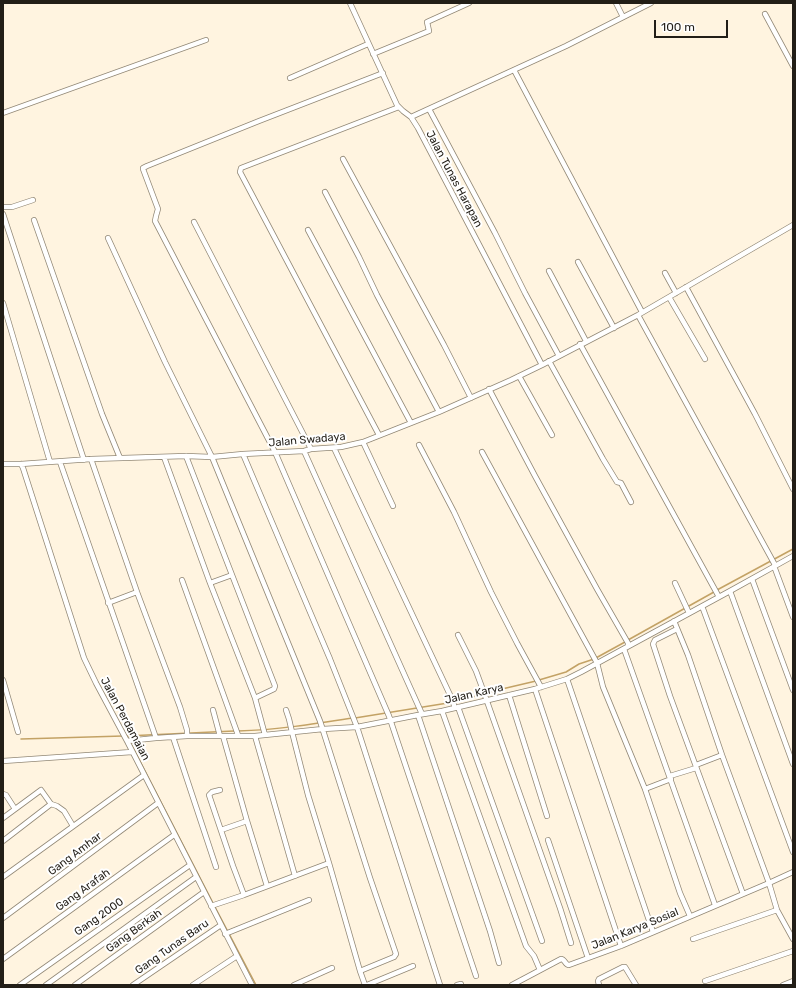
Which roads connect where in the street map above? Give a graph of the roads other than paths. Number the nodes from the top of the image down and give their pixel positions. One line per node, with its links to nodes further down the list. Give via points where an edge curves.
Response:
1 (350, 3): 8 (street, Jalan Tunas Harapan)
2 (469, 3): 9 (street, via 426,22 429,31)
3 (616, 3): 6 (street)
4 (651, 3): 6 (street)
5 (765, 14): 10 (street)
6 (623, 17): 11 (street)
7 (206, 40): 16 (street)
8 (368, 44): 9 (street, Jalan Tunas Harapan); 13 (street)
9 (373, 54): 12 (street, Jalan Tunas Harapan)
10 (793, 66)
11 (514, 70): 15 (street); 35 (street)
12 (383, 73): 14 (street, Jalan Tunas Harapan); 55 (street, via 142,168 158,209 156,221)
13 (290, 78)
14 (399, 108): 17 (street, Jalan Tunas Harapan); 48 (street, via 241,168 240,172)
15 (429, 109): 17 (street); 39 (street)
16 (3, 113)
17 (411, 117): 42 (street, Jalan Tunas Harapan)
18 (343, 159): 45 (street)
19 (325, 192): 46 (street)
20 (33, 200): 21 (street, via 12,207)
21 (3, 207)
22 (3, 214): 63 (street)
23 (34, 220): 61 (street)
24 (194, 222): 53 (street)
25 (793, 225): 31 (street, Jalan Swadaya)
26 (308, 230): 47 (street)
27 (108, 238): 60 (street)
28 (578, 262): 36 (street)
29 (549, 271): 37 (street)
30 (665, 273): 32 (street)
31 (686, 287): 32 (street, Jalan Swadaya); 68 (street)
32 (676, 293): 33 (street, Jalan Swadaya)
33 (669, 297): 35 (street, Jalan Swadaya); 40 (street)
34 (3, 303): 64 (street)
35 (640, 314): 36 (street, Jalan Swadaya); 72 (street)
36 (614, 328): 37 (street, Jalan Swadaya)
37 (586, 341): 38 (street, Jalan Swadaya)
38 (580, 344): 39 (street, Jalan Swadaya); 80 (street)
39 (559, 356): 41 (street, Jalan Swadaya)
40 (705, 359)
41 (549, 361): 42 (street, Jalan Swadaya); 69 (street, via 603,459 617,482 621,482)
42 (542, 365): 43 (street, Jalan Swadaya)
43 (519, 376): 44 (street, Jalan Swadaya); 49 (street)
44 (489, 389): 45 (street, Jalan Swadaya); 88 (street, via 625,638)
45 (471, 398): 46 (street, Jalan Swadaya)
46 (439, 412): 47 (street, Jalan Swadaya)
47 (411, 423): 48 (street, Jalan Swadaya)
48 (379, 435): 50 (street, Jalan Swadaya)
49 (552, 435)
50 (363, 442): 52 (street, Jalan Swadaya); 70 (street)
51 (419, 446): 92 (street)
52 (334, 448): 53 (street, Jalan Swadaya); 98 (street)
53 (311, 450): 54 (street, Jalan Swadaya)
54 (304, 451): 55 (street, Jalan Swadaya); 102 (street)
55 (275, 452): 57 (street, Jalan Swadaya); 103 (street)
56 (482, 452): 89 (street)
57 (243, 454): 60 (street, Jalan Swadaya); 105 (street)
58 (186, 456): 59 (street, Jalan Swadaya); 60 (street, Jalan Swadaya); 73 (street)
59 (164, 457): 61 (street, Jalan Swadaya); 76 (street)
60 (212, 457): 104 (street)
61 (120, 458): 62 (street, Jalan Swadaya)
62 (91, 459): 63 (street, Jalan Swadaya); 79 (street)
63 (84, 460): 65 (street, Jalan Swadaya)
64 (50, 462): 65 (street, Jalan Swadaya); 67 (street, Jalan Swadaya)
65 (60, 462): 81 (street)
66 (3, 464): 67 (street)
67 (21, 464): 115 (street, Jalan Perdamaian, via 80,648)
68 (793, 489)
69 (631, 502)
70 (393, 506)
71 (793, 556): 72 (street, Jalan Karya)
72 (774, 565): 74 (street, Jalan Karya); 84 (street)
73 (232, 575): 76 (street); 96 (street, via 275,686 274,689)
74 (752, 579): 78 (street, Jalan Karya); 94 (street)
75 (182, 580): 109 (street)
76 (210, 583): 96 (street)
77 (675, 583): 83 (street)
78 (730, 591): 80 (street, Jalan Karya); 119 (street)
79 (137, 592): 81 (street); 108 (street)
80 (718, 596): 82 (street, Jalan Karya)
81 (108, 602): 111 (street)
82 (702, 606): 83 (street, Jalan Karya); 137 (street)
83 (688, 612): 85 (street, Jalan Karya)
84 (793, 617)
85 (674, 621): 86 (street); 88 (street, Jalan Karya)
86 (677, 629): 117 (street); 120 (street, via 655,640 653,644)
87 (458, 635): 97 (street)
88 (627, 646): 89 (street, Jalan Karya); 122 (street)
89 (596, 659): 90 (street, Jalan Karya); 123 (street, via 603,687)
90 (567, 679): 92 (street, Jalan Karya); 157 (street)
91 (3, 680): 107 (street)
92 (540, 686): 93 (street, Jalan Karya)
93 (535, 689): 95 (street, Jalan Karya); 163 (street)
94 (793, 690)
95 (509, 695): 97 (street, Jalan Karya); 129 (street)
96 (255, 698): 110 (street)
97 (487, 701): 98 (street, Jalan Karya); 162 (street)
98 (455, 706): 101 (street, Jalan Karya); 161 (street)
99 (213, 710): 112 (street)
100 (286, 710): 106 (street)
101 (442, 711): 102 (street, Jalan Karya); 171 (street, via 526,946)
102 (420, 713): 103 (street, Jalan Karya); 168 (street)
103 (390, 718): 105 (street, Jalan Karya); 173 (street)
104 (322, 725): 105 (street, Jalan Karya); 106 (street, Jalan Karya); 172 (street, via 396,954)
105 (356, 725): 184 (street)
106 (291, 728): 110 (street, Jalan Karya); 138 (street, via 308,796)
107 (18, 732)
108 (187, 733): 112 (street, Jalan Karya); 114 (street, Jalan Karya)
109 (237, 733): 112 (street, Jalan Karya); 113 (street, Jalan Karya)
110 (265, 734): 113 (street, Jalan Karya)
111 (155, 735): 114 (street, Jalan Karya); 115 (street, Jalan Karya)
112 (222, 736): 131 (street)
113 (255, 736): 142 (street)
114 (173, 737): 140 (street)
115 (128, 741): 116 (street, Jalan Perdamaian)
116 (132, 752): 118 (street); 121 (street, Jalan Perdamaian)
117 (722, 755): 120 (street); 145 (street)
118 (3, 761)
119 (793, 764)
120 (696, 766): 122 (street); 148 (street)
121 (144, 775): 126 (street, Jalan Perdamaian); 132 (street)
122 (670, 778): 123 (street); 151 (street)
123 (645, 789): 154 (street)
124 (220, 790): 133 (street, via 210,795)
125 (3, 794): 128 (street)
126 (158, 803): 134 (street, Jalan Perdamaian); 155 (street, Gang Amhar)
127 (51, 804): 128 (street, via 41,790); 132 (street, via 60,808); 136 (street)
128 (15, 809): 130 (street)
129 (548, 816)
130 (3, 818)
131 (247, 822): 133 (street); 146 (street)
132 (74, 826): 143 (street)
133 (220, 830): 149 (street)
134 (174, 835): 139 (street, Jalan Perdamaian); 167 (street, Gang Arafah)
135 (548, 840): 166 (street)
136 (3, 841)
137 (793, 852)
138 (329, 863): 142 (street); 172 (street)
139 (190, 865): 144 (street, Jalan Perdamaian); 176 (street, Gang 2000)
140 (216, 867)
141 (793, 872): 145 (street, Jalan Karya Sosial)
142 (295, 876): 146 (street)
143 (3, 877)
144 (196, 877): 147 (street, Jalan Perdamaian); 177 (street)
145 (769, 882): 148 (street, Jalan Karya Sosial); 153 (street)
146 (267, 886): 149 (street)
147 (204, 892): 152 (street, Jalan Perdamaian); 178 (street, Gang Berkah)
148 (743, 894): 151 (street, Jalan Karya Sosial)
149 (244, 895): 152 (street)
150 (309, 900): 158 (street)
151 (715, 905): 154 (street, Jalan Karya Sosial)
152 (211, 906): 156 (street, Jalan Perdamaian)
153 (777, 910): 159 (street); 160 (street)
154 (690, 916): 157 (street, Jalan Karya Sosial)
155 (3, 918)
156 (221, 925): 158 (street, Jalan Perdamaian); 179 (street, Gang Tunas Baru)
157 (653, 932): 163 (street, Jalan Karya Sosial)
158 (225, 934): 165 (street, Jalan Perdamaian)
159 (693, 939)
160 (793, 939)
161 (542, 941)
162 (571, 943)
163 (621, 946): 166 (street, Jalan Karya Sosial)
164 (793, 951): 174 (street)
165 (237, 956): 180 (street); 181 (street, Jalan Perdamaian)
166 (588, 958): 171 (street, Jalan Karya Sosial, via 569,965 561,959)
167 (3, 959)
168 (499, 964)
169 (413, 966): 183 (street)
170 (332, 968): 182 (street)
171 (540, 970): 185 (street, Jalan Karya Sosial)
172 (360, 971): 183 (street)
173 (476, 976)
174 (705, 981)
175 (793, 981): 188 (street)
176 (20, 985)
177 (46, 985)
178 (75, 985)
179 (133, 985)
180 (193, 985)
181 (251, 985)
182 (294, 985)
183 (366, 985)
184 (440, 985)
185 (512, 985)
186 (599, 985): 187 (street, via 599,979 625,966)
187 (636, 985)
188 (783, 985)

